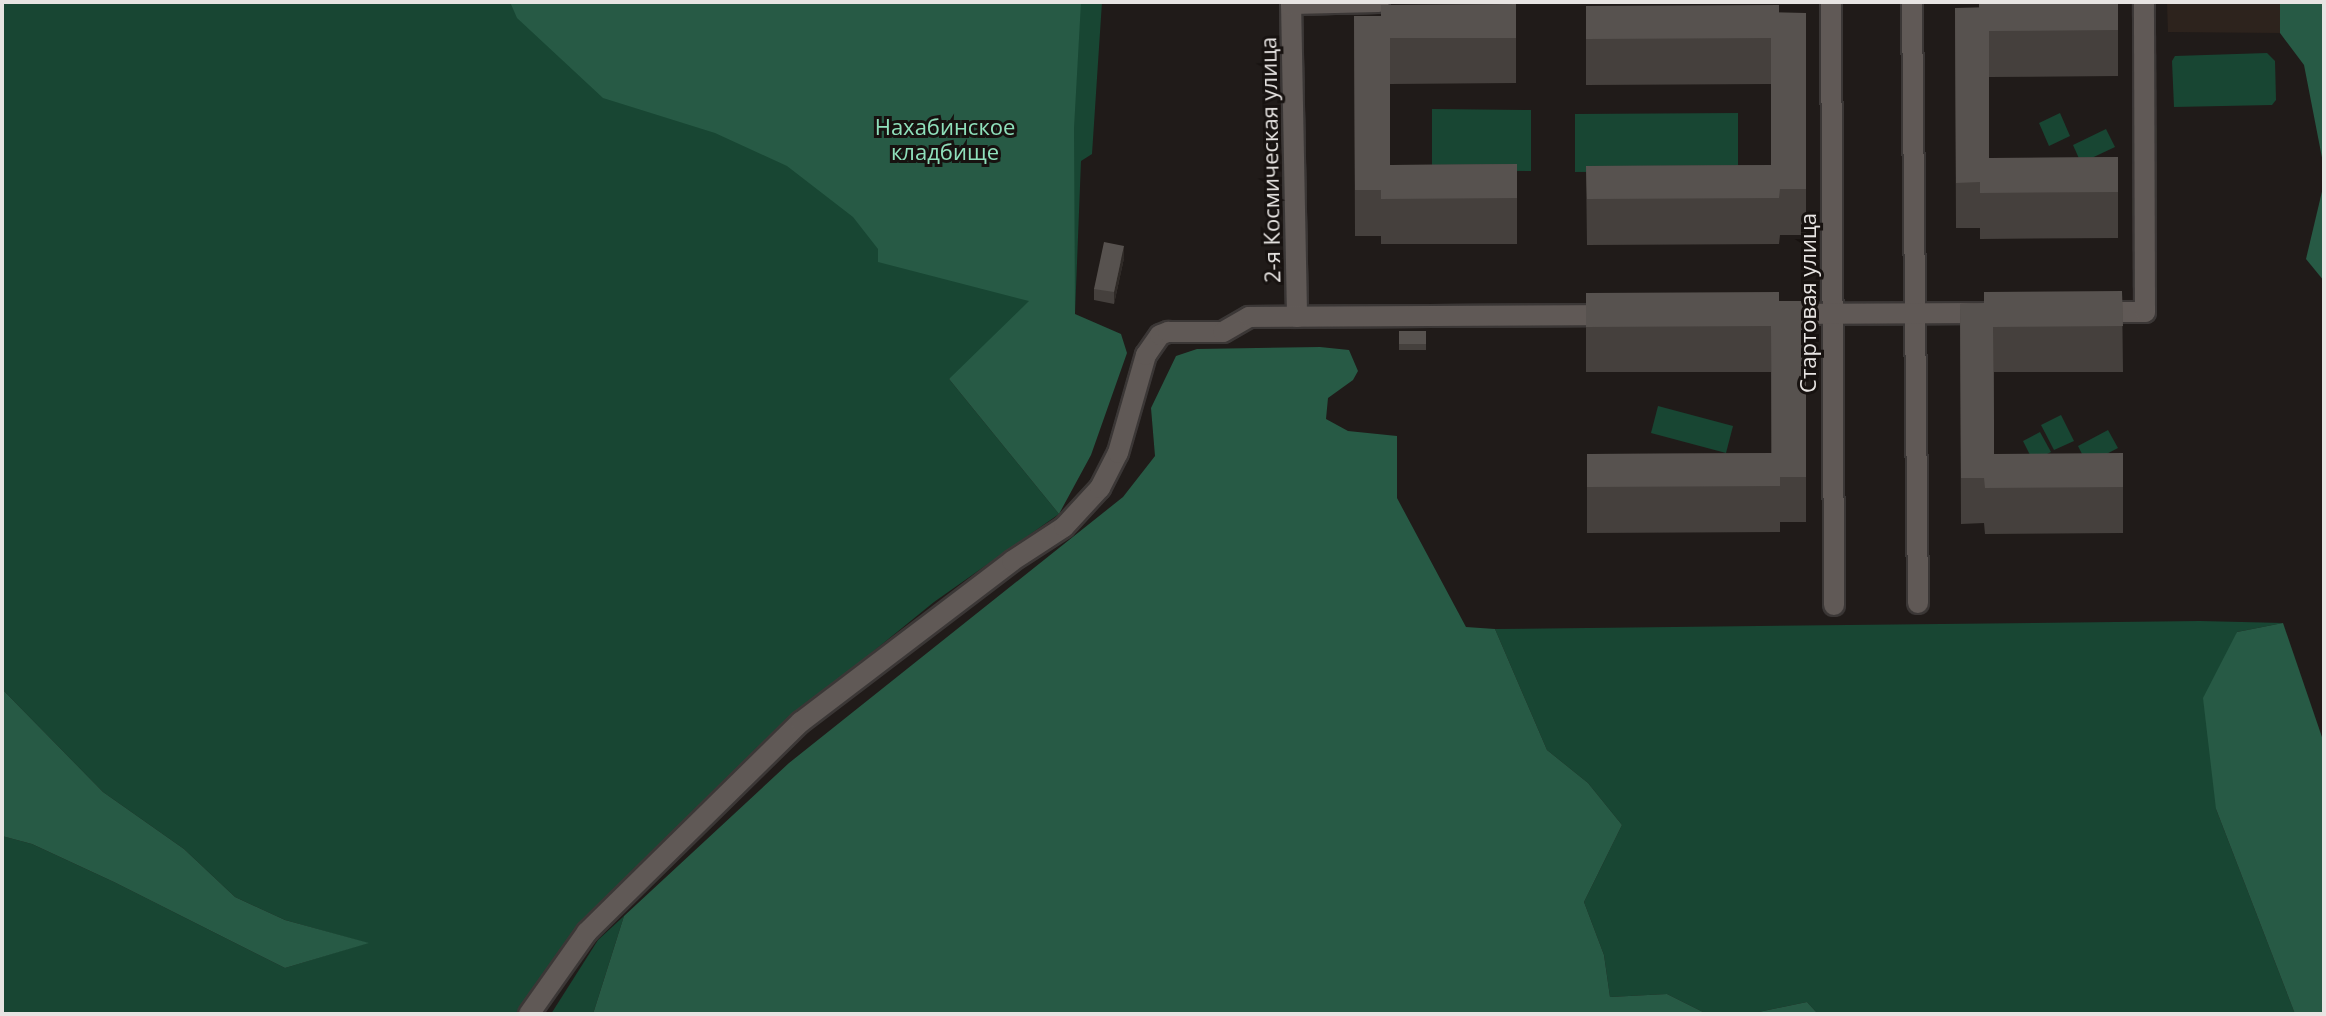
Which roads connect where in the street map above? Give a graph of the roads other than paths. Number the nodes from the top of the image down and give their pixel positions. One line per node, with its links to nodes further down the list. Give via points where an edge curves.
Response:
1 (1379, 2): 5 (street)
2 (1831, 2): 10 (street, Стартовая улица)
3 (1912, 2): 7 (street)
4 (2144, 2): 6 (street, via 2145,312)
5 (1291, 3): 12 (street, 2-я Космическая улица)
6 (2068, 312)
7 (1915, 313): 8 (street); 10 (street); 13 (street)
8 (2007, 313)
9 (1755, 314): 10 (street)
10 (1832, 314): 14 (street, Стартовая улица)
11 (1632, 315): 12 (street)
12 (1297, 317): 15 (street, via 1249,317 1223,332 1160,335 1146,355 1118,453 1100,488 1064,527 801,722 587,932)
13 (1918, 603)
14 (1834, 605)
15 (529, 1014)

